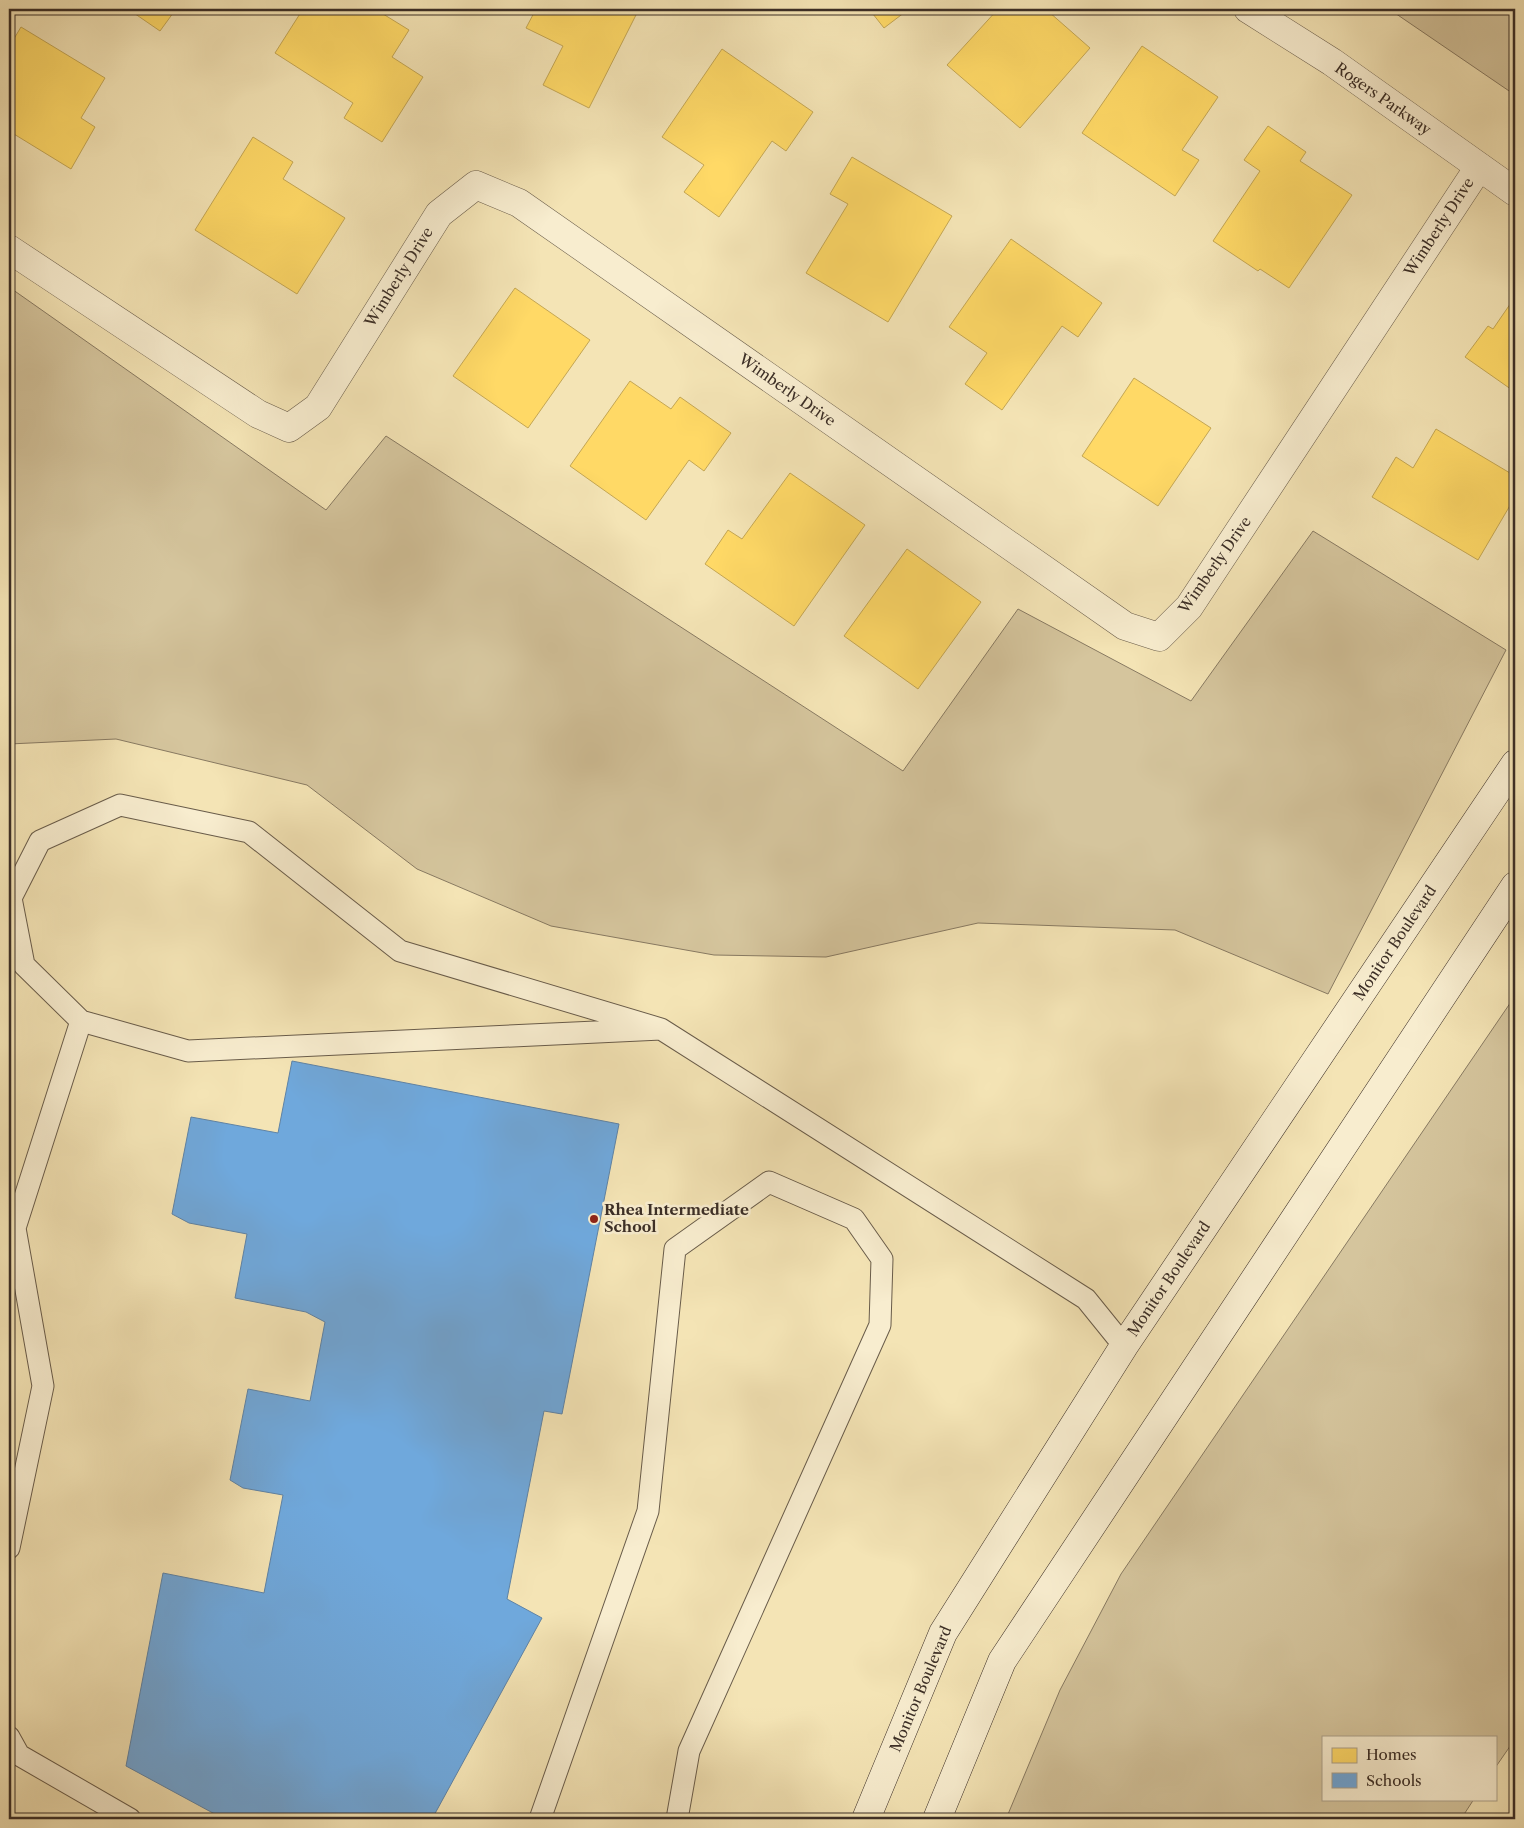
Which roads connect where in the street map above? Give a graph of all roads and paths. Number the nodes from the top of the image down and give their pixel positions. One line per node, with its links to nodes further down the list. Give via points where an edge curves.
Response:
1 (1248, 9): 2 (street, Rogers Parkway, via 1332,62)
2 (1479, 167): 3 (street, Rogers Parkway); 4 (street, Wimberly Drive, via 1189,606 1159,637 1125,626 519,203 476,185 439,214 318,407 289,428 258,414)
3 (1515, 192)
4 (9, 249)
5 (1515, 764): 9 (street, Monitor Boulevard)
6 (1515, 886): 16 (street, via 1002,1661)
7 (81, 1021): 8 (lane, via 188,1051); 8 (lane, via 24,965 11,898 40,840 120,805 249,832 400,951); 10 (lane, via 15,1228 43,1386)
8 (661, 1029): 9 (lane, via 1086,1300)
9 (1124, 1346): 15 (street, Monitor Boulevard, via 943,1633)
10 (9, 1548)
11 (9, 1737): 12 (lane, via 19,1755)
12 (130, 1819)
13 (540, 1819): 14 (lane, via 648,1511 675,1249 769,1182 854,1219 882,1259 880,1325 689,1751)
14 (677, 1819)
15 (866, 1819)
16 (937, 1819)

